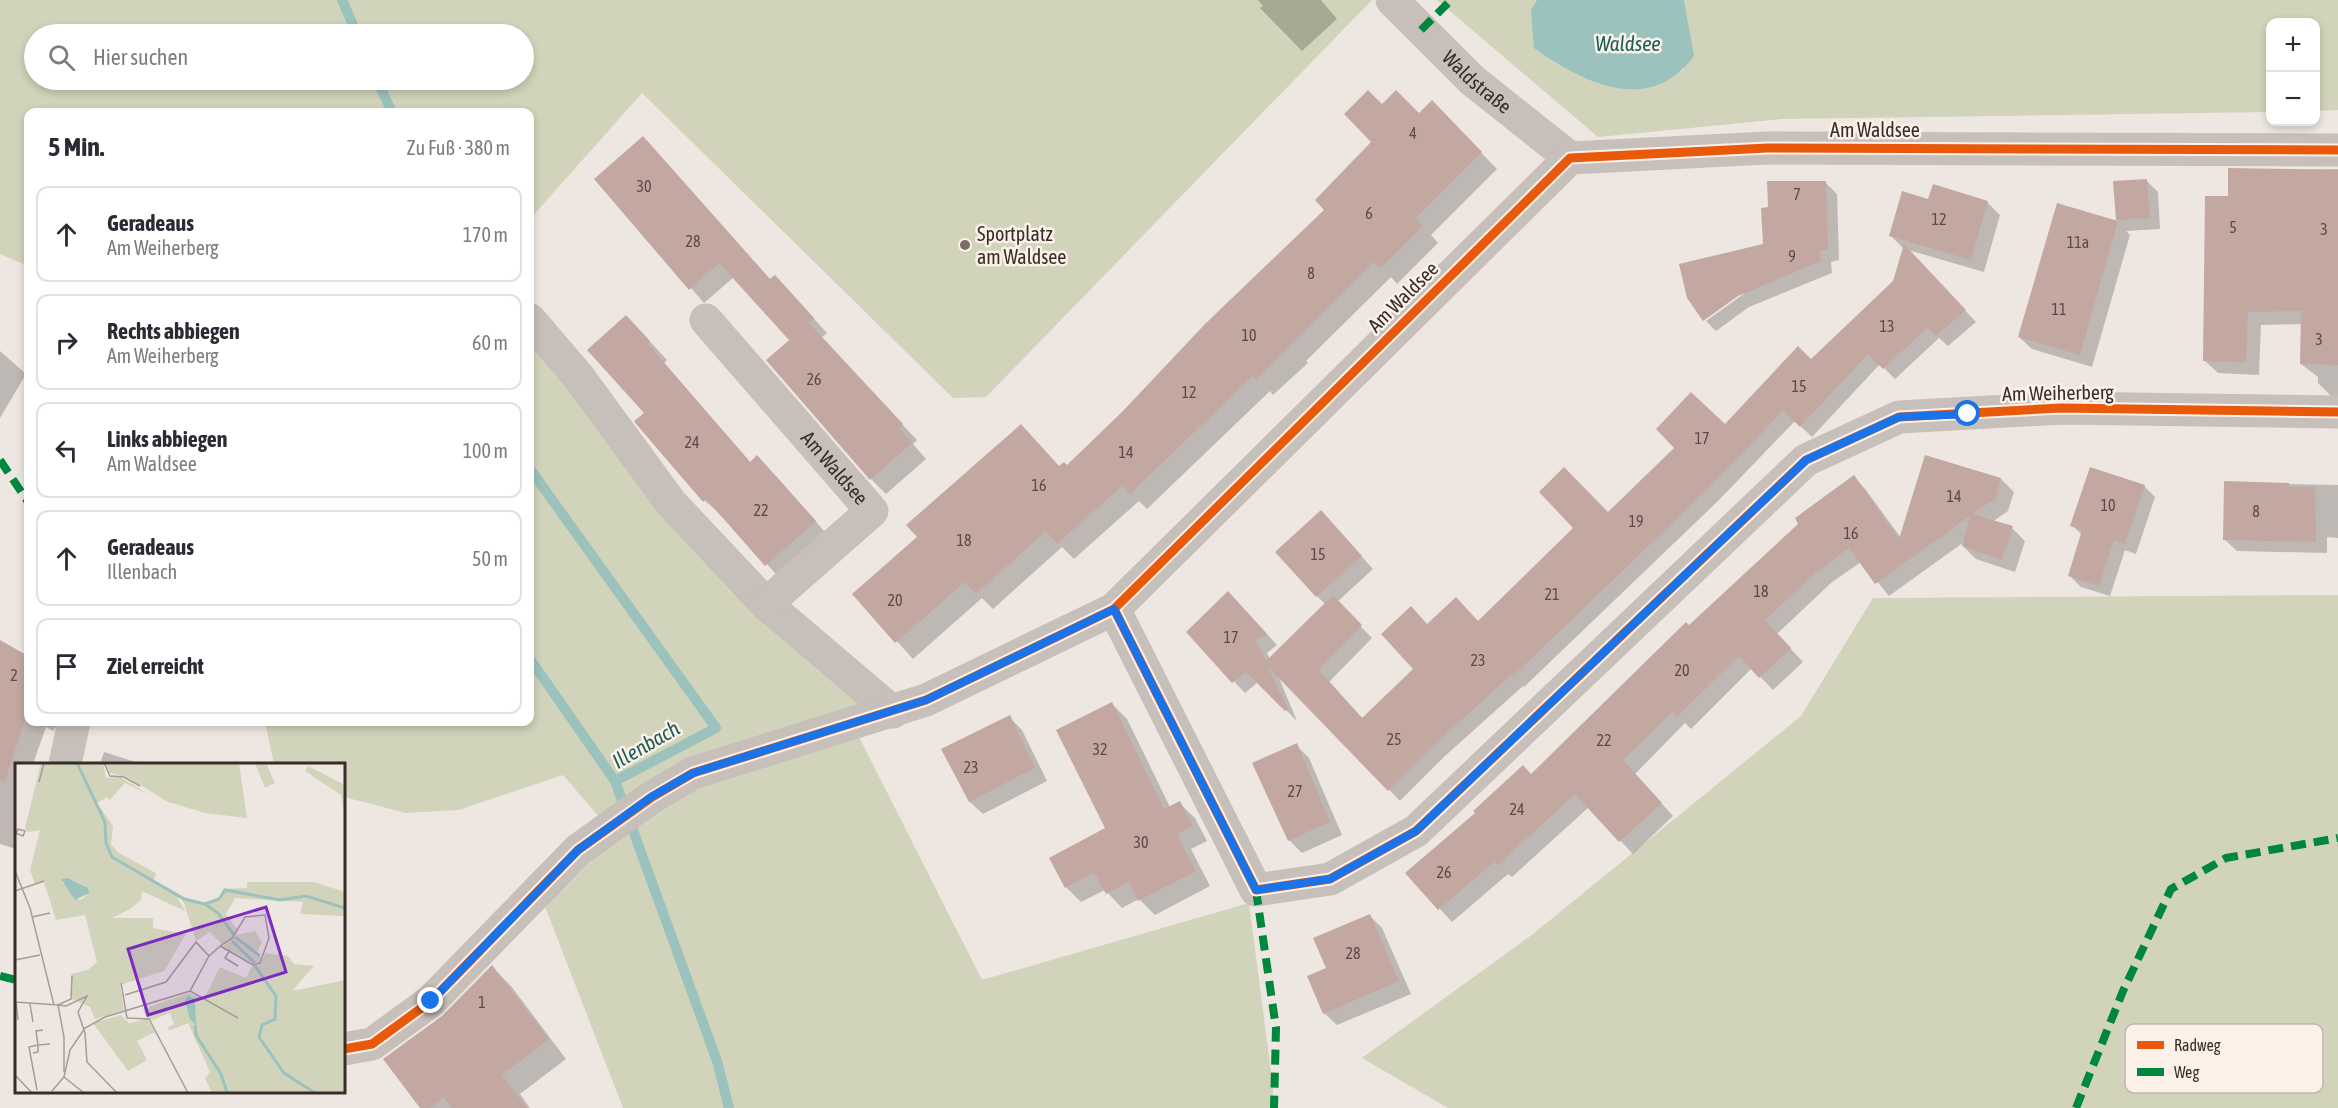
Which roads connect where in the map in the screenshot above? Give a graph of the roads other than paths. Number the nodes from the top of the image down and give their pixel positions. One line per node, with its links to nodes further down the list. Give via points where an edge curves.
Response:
1 (1392, 0): 3 (street, Waldstraße, via 1472,80)
2 (2338, 150): 3 (street, Am Waldsee, via 1767,148)
3 (1569, 158): 8 (street, Am Waldsee)
4 (706, 320): 7 (street, Am Waldsee, via 872,511)
5 (534, 325): 7 (street, via 578,376 671,503)
6 (2338, 412): 8 (street, Am Weiherberg, via 2061,408 1899,417 1806,460 1416,831 1330,879 1256,890)
7 (766, 604): 9 (street)
8 (1114, 609): 9 (street, Am Waldsee, via 926,700)
9 (893, 712): 12 (street, Am Waldsee, via 693,773 651,797 578,850 431,1001 372,1044)
10 (73, 726): 11 (street)
11 (65, 763)
12 (345, 1049)

